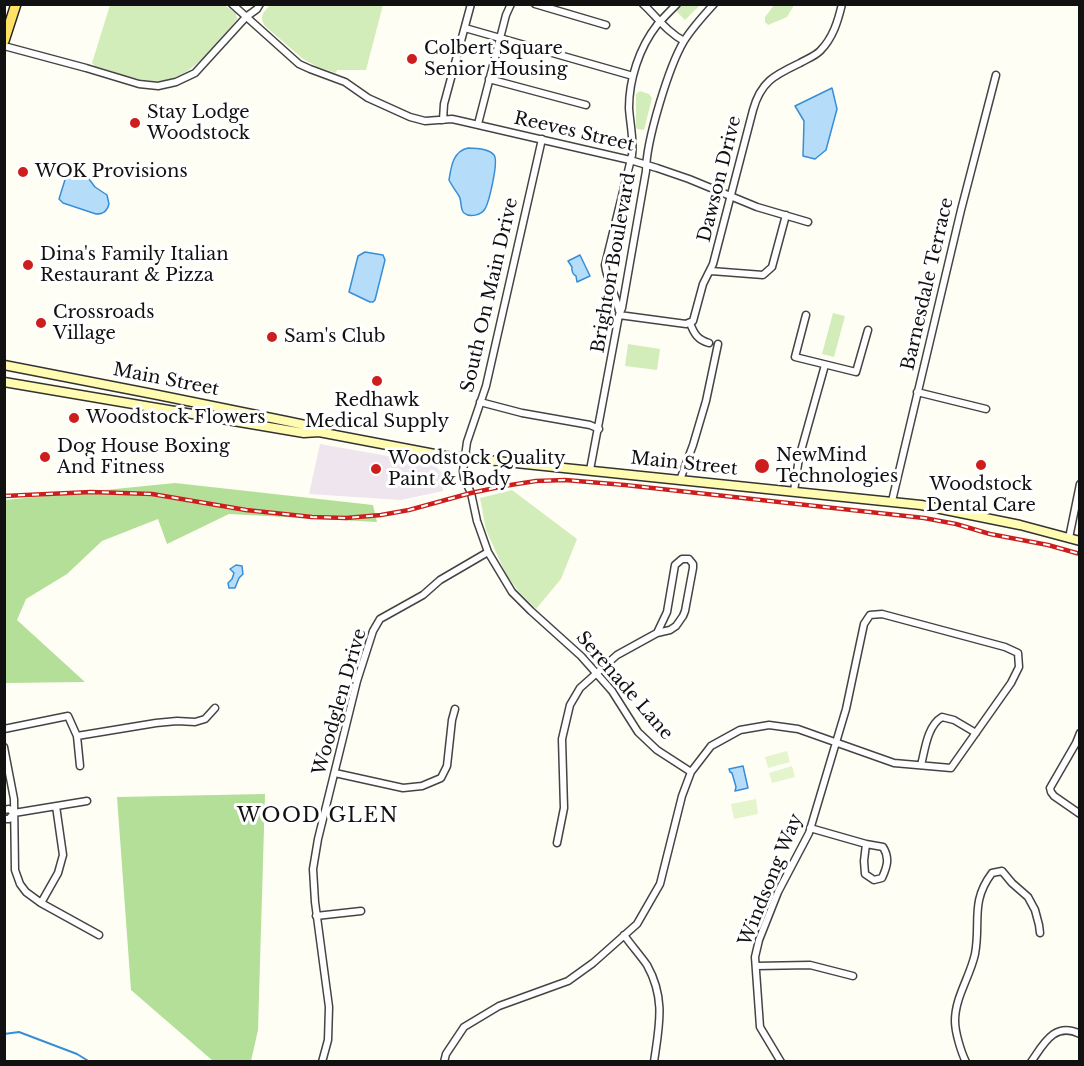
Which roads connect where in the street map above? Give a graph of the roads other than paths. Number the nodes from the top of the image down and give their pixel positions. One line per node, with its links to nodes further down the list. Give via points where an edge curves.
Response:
1 (16, 4): 17 (main road)
2 (232, 4): 12 (street, Reeves Street)
3 (252, 4): 12 (street)
4 (260, 4): 12 (street)
5 (471, 4): 15 (street)
6 (511, 4): 16 (street)
7 (535, 4): 14 (street)
8 (643, 4): 13 (street)
9 (677, 4): 13 (street)
10 (714, 4): 18 (street, Brighton Boulevard)
11 (842, 4): 29 (street, Dawson Drive, via 833,33 821,50 779,73 758,94)
12 (246, 17): 19 (street, via 195,73 158,86); 24 (street, Reeves Street, via 298,64 345,82 368,98 410,117)
13 (660, 21): 18 (street); 21 (street)
14 (606, 25)
15 (465, 28): 16 (street); 24 (street)
16 (500, 38): 21 (street); 22 (street)
17 (4, 40)
18 (684, 41): 28 (street, Brighton Boulevard, via 662,99)
19 (4, 46)
20 (996, 75): 42 (street, Barnesdale Terrace)
21 (633, 76): 27 (street)
22 (489, 79): 23 (street); 25 (street)
23 (586, 105)
24 (443, 120): 25 (street, Reeves Street)
25 (478, 124): 26 (street, Reeves Street)
26 (542, 139): 27 (street, Reeves Street); 43 (street, South On Main Drive)
27 (630, 160): 28 (street, Reeves Street); 33 (street, via 605,265)
28 (646, 164): 29 (street, Reeves Street); 33 (street, Brighton Boulevard)
29 (731, 196): 30 (street, Reeves Street); 32 (street, Dawson Drive)
30 (786, 215): 31 (street, Reeves Street); 32 (street, via 772,267 763,274)
31 (808, 222)
32 (711, 271): 35 (street, Dawson Drive)
33 (619, 313): 35 (street); 45 (street, Brighton Boulevard)
34 (806, 315): 39 (street, via 795,357)
35 (690, 323): 37 (street, via 699,339)
36 (868, 330): 39 (street, via 856,372)
37 (709, 343)
38 (718, 344): 49 (street, via 706,401)
39 (825, 364): 51 (street)
40 (4, 365): 46 (main road, Main Street, via 286,421)
41 (4, 382): 46 (main road, Main Street, via 304,433)
42 (918, 392): 44 (street); 52 (street, Barnesdale Terrace)
43 (480, 402): 45 (street); 47 (street, South On Main Drive)
44 (986, 409)
45 (599, 429): 48 (street, Brighton Boulevard)
46 (319, 432): 47 (main road, Main Street)
47 (465, 458): 48 (main road, Main Street); 55 (street, Serenade Lane, via 464,478)
48 (590, 470): 49 (main road, Main Street)
49 (680, 480): 51 (main road, Main Street)
50 (1080, 484): 53 (street)
51 (794, 491): 52 (main road, Main Street)
52 (892, 501): 53 (main road, Main Street, via 938,507)
53 (1069, 538): 54 (main road, Main Street)
54 (1080, 541)
55 (488, 552): 57 (street, Serenade Lane, via 512,592); 70 (street, Woodglen Drive, via 380,619 357,681)
56 (657, 633): 56 (street, via 670,630 683,616 693,568 689,559 675,565 667,612); 57 (street)
57 (596, 672): 69 (street, Serenade Lane, via 638,732); 78 (street, via 574,696 563,728 564,808)
58 (215, 708): 63 (street, via 205,719 195,722 156,723)
59 (455, 709): 70 (street, via 447,766 441,778 403,788)
60 (4, 729): 63 (street, via 68,716)
61 (976, 733): 64 (street, Windsong Way, via 1011,683 1019,667 1018,653 882,614 870,615 864,624); 67 (street, Windsong Way, via 951,768); 67 (street, via 954,720 942,717 935,721)
62 (1080, 733): 65 (street)
63 (77, 736): 68 (street)
64 (836, 742): 67 (street, Windsong Way, via 894,763); 69 (street, Windsong Way, via 798,729 769,725 740,730 711,746); 77 (street, Windsong Way)
65 (1078, 745): 75 (street, via 1050,788 1054,796)
66 (4, 747): 74 (street)
67 (921, 765)
68 (80, 766)
69 (691, 772): 85 (street, Windsong Way, via 660,884 637,924)
70 (335, 773): 82 (street, Woodglen Drive, via 313,869)
71 (87, 801): 72 (street)
72 (56, 806): 74 (street); 80 (street, via 63,855)
73 (4, 810): 74 (street)
74 (14, 813): 76 (street); 80 (street, via 15,870 26,892)
75 (1080, 814)
76 (4, 819)
77 (810, 828): 79 (street); 86 (street, Windsong Way, via 763,930)
78 (557, 843)
79 (866, 844): 79 (street, via 865,874 874,880 882,878 887,854 883,848)
80 (41, 903): 84 (street)
81 (361, 911): 82 (street)
82 (316, 916): 89 (street, Woodglen Drive, via 329,1007 328,1040)
83 (1040, 933): 93 (street, via 1028,897 1002,871 992,873 980,894 975,954 957,1003 955,1024)
84 (99, 935)
85 (624, 935): 90 (street, Windsong Way, via 568,981 499,1006 464,1027); 91 (street, via 646,965 659,993)
86 (756, 966): 87 (street, via 810,965); 92 (street, Windsong Way, via 760,1028)
87 (854, 976)
88 (1080, 1034): 94 (street, via 1061,1031 1047,1038)
89 (322, 1062)
90 (444, 1062)
91 (654, 1062)
92 (781, 1062)
93 (966, 1062)
94 (1031, 1062)

